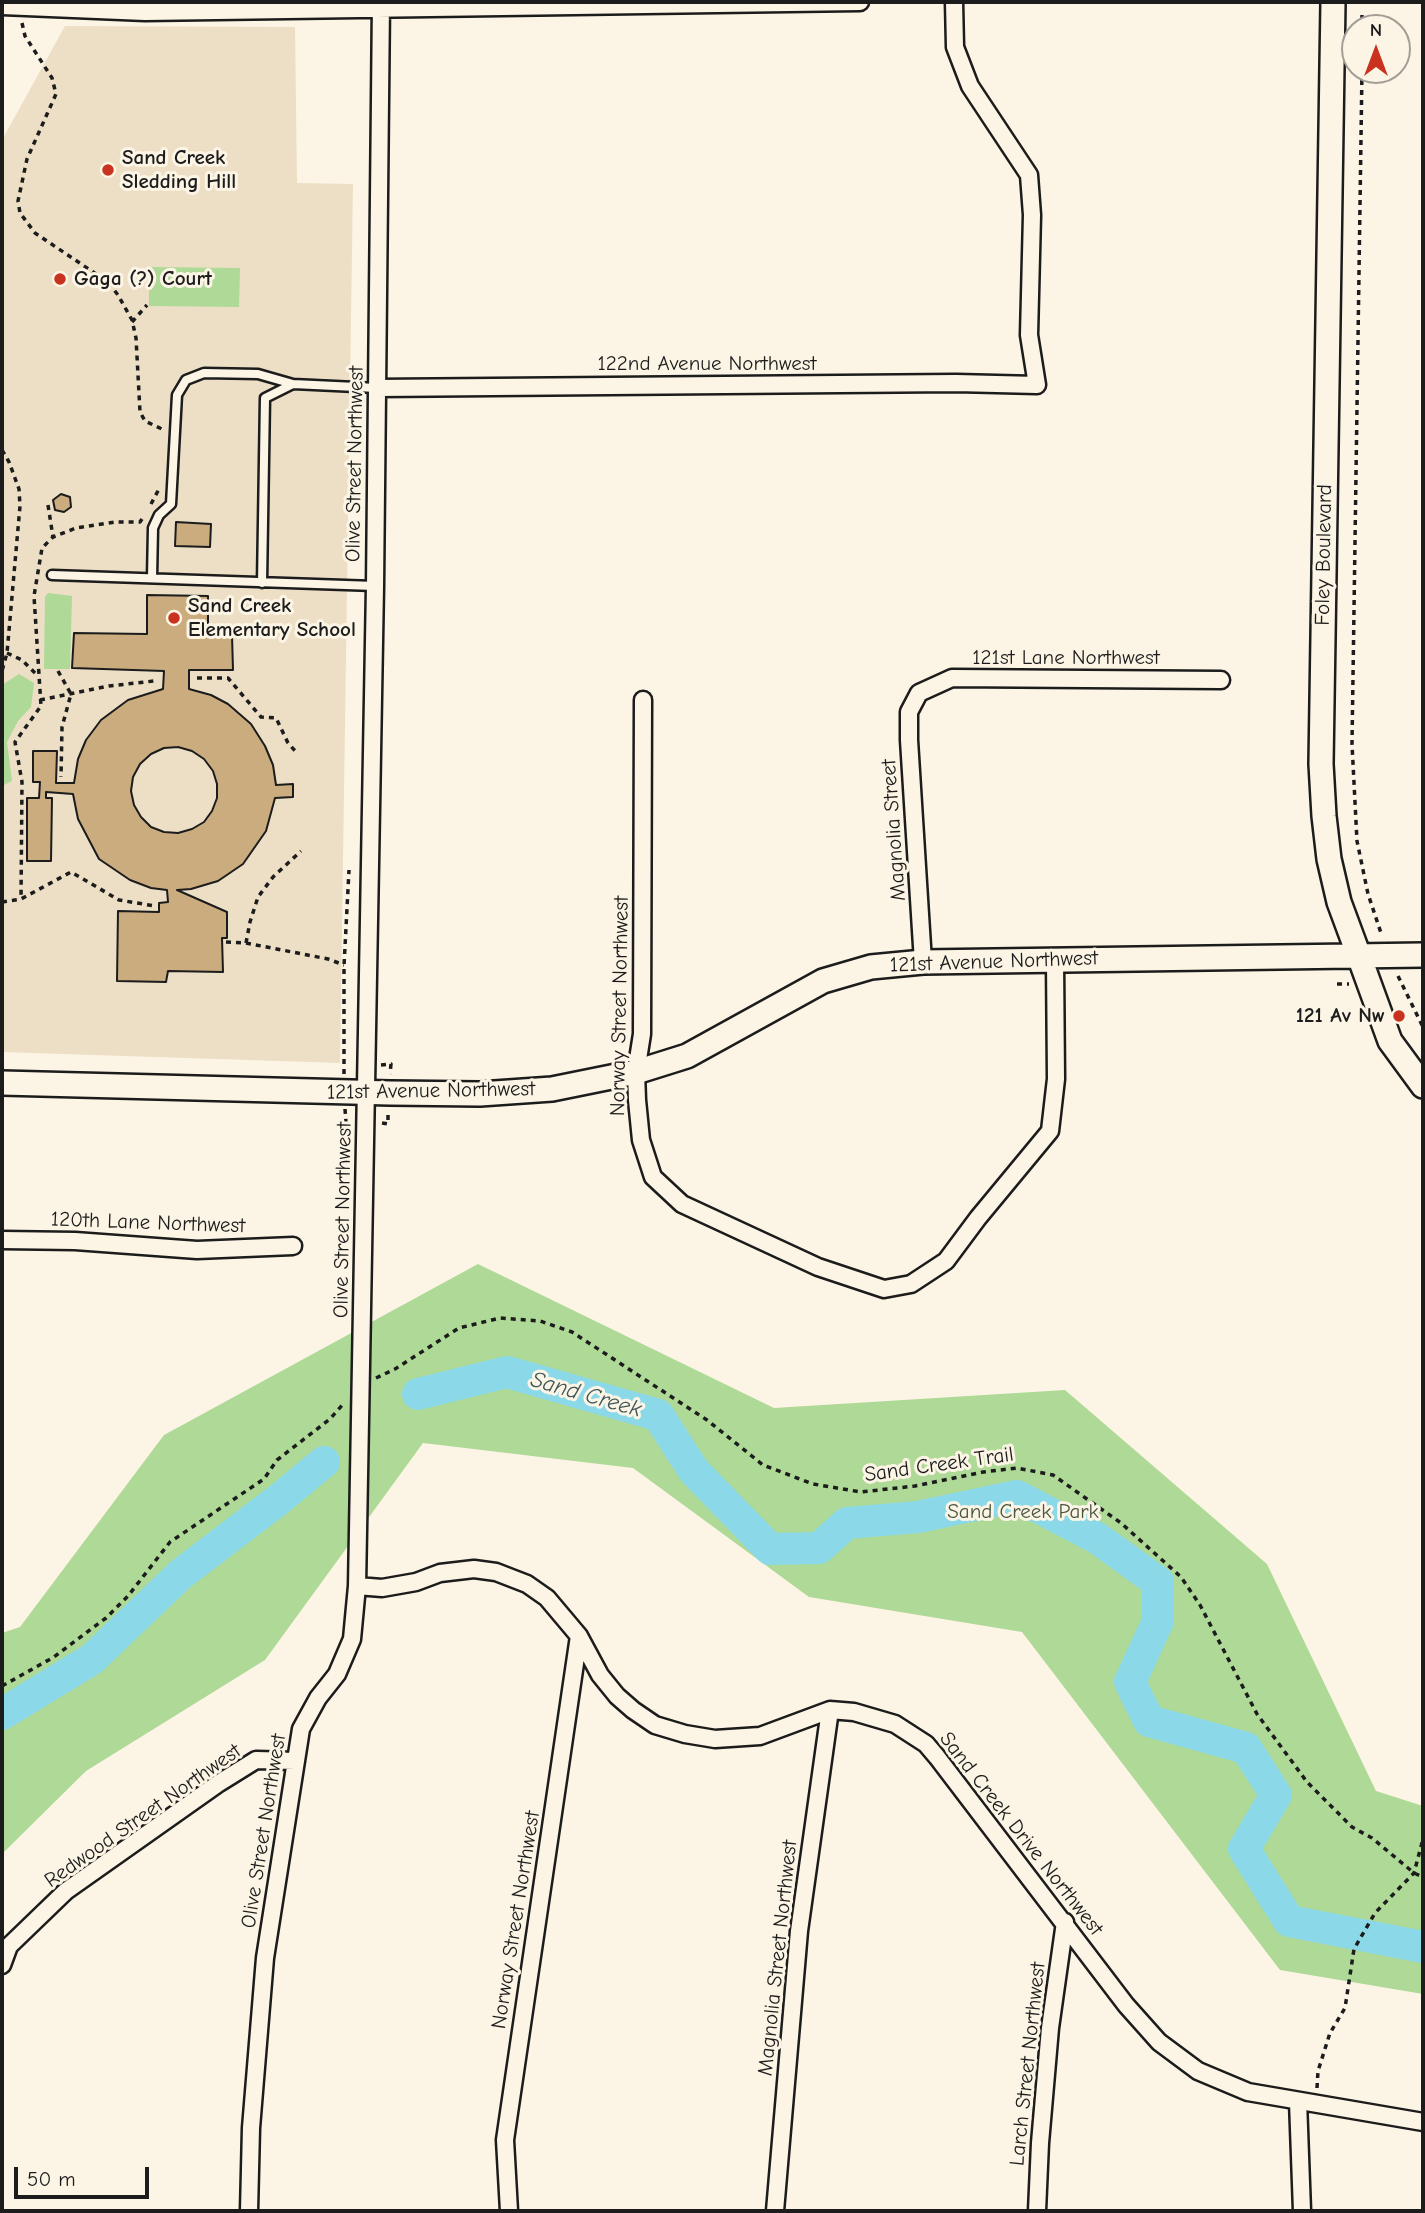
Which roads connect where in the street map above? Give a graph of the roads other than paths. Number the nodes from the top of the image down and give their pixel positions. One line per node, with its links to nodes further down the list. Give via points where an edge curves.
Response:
1 (860, 2): 4 (street)
2 (954, 2): 7 (street, 122nd Avenue Northwest, via 955,47 970,86 1029,175 1030,335 1037,385)
3 (1333, 2): 16 (street, Foley Boulevard, via 1321,764 1329,859)
4 (381, 5): 5 (street, via 145,12); 7 (street, Olive Street Northwest)
5 (10, 7)
6 (293, 384): 7 (lane); 9 (lane, via 258,374 204,373 186,380 177,395 172,504 153,528); 10 (lane, via 265,398)
7 (377, 388): 11 (street, Olive Street Northwest)
8 (52, 575): 9 (lane)
9 (152, 578): 10 (lane)
10 (262, 583): 11 (lane)
11 (375, 586): 22 (street, Olive Street Northwest)
12 (1221, 680): 13 (street, 121st Lane Northwest, via 952,678)
13 (917, 697): 18 (street, Magnolia Street, via 909,712 909,740)
14 (643, 700): 19 (street, Norway Street Northwest, via 642,1034)
15 (1423, 955): 16 (street, 121st Avenue Northwest)
16 (1359, 956): 17 (street, 121st Avenue Northwest); 21 (street, Foley Boulevard, via 1390,1041)
17 (1055, 961): 18 (street, 121st Avenue Northwest); 19 (street, Norway Street Northwest, via 1056,1079 1050,1132 946,1261 911,1284 884,1289 818,1267 682,1204 653,1177 641,1140)
18 (923, 962): 19 (street, 121st Avenue Northwest, via 871,967 823,981 687,1056)
19 (636, 1072): 22 (street, 121st Avenue Northwest, via 552,1089)
20 (2, 1083): 22 (street, 121st Avenue Northwest)
21 (1423, 1086)
22 (367, 1093): 25 (street, Olive Street Northwest)
23 (2, 1240): 24 (street, 120th Lane Northwest, via 197,1250)
24 (293, 1246)
25 (357, 1586): 26 (street, Sand Creek Drive Northwest, via 382,1588 458,1570 496,1572 547,1598); 28 (street, Olive Street Northwest, via 352,1639 337,1674 301,1729)
26 (579, 1636): 27 (street, Sand Creek Drive Northwest, via 617,1696 655,1725 685,1734 715,1739 760,1736); 34 (street, Norway Street Northwest, via 505,2140)
27 (830, 1710): 29 (street, Sand Creek Drive Northwest, via 895,1724 926,1744); 35 (street, Magnolia Street Northwest, via 799,1931)
28 (295, 1761): 30 (street, Redwood Street Northwest, via 256,1760 219,1783 66,1891 9,1946); 33 (street, Olive Street Northwest, via 265,1958 251,2128)
29 (1065, 1922): 31 (street, Sand Creek Drive Northwest, via 1126,2006 1159,2042 1198,2071 1248,2092); 36 (street, Larch Street Northwest, via 1049,2028)
30 (2, 1965)
31 (1297, 2101): 32 (street, Sand Creek Drive Northwest); 37 (street)
32 (1423, 2122)
33 (250, 2211)
34 (509, 2211)
35 (775, 2211)
36 (1037, 2211)
37 (1302, 2211)

